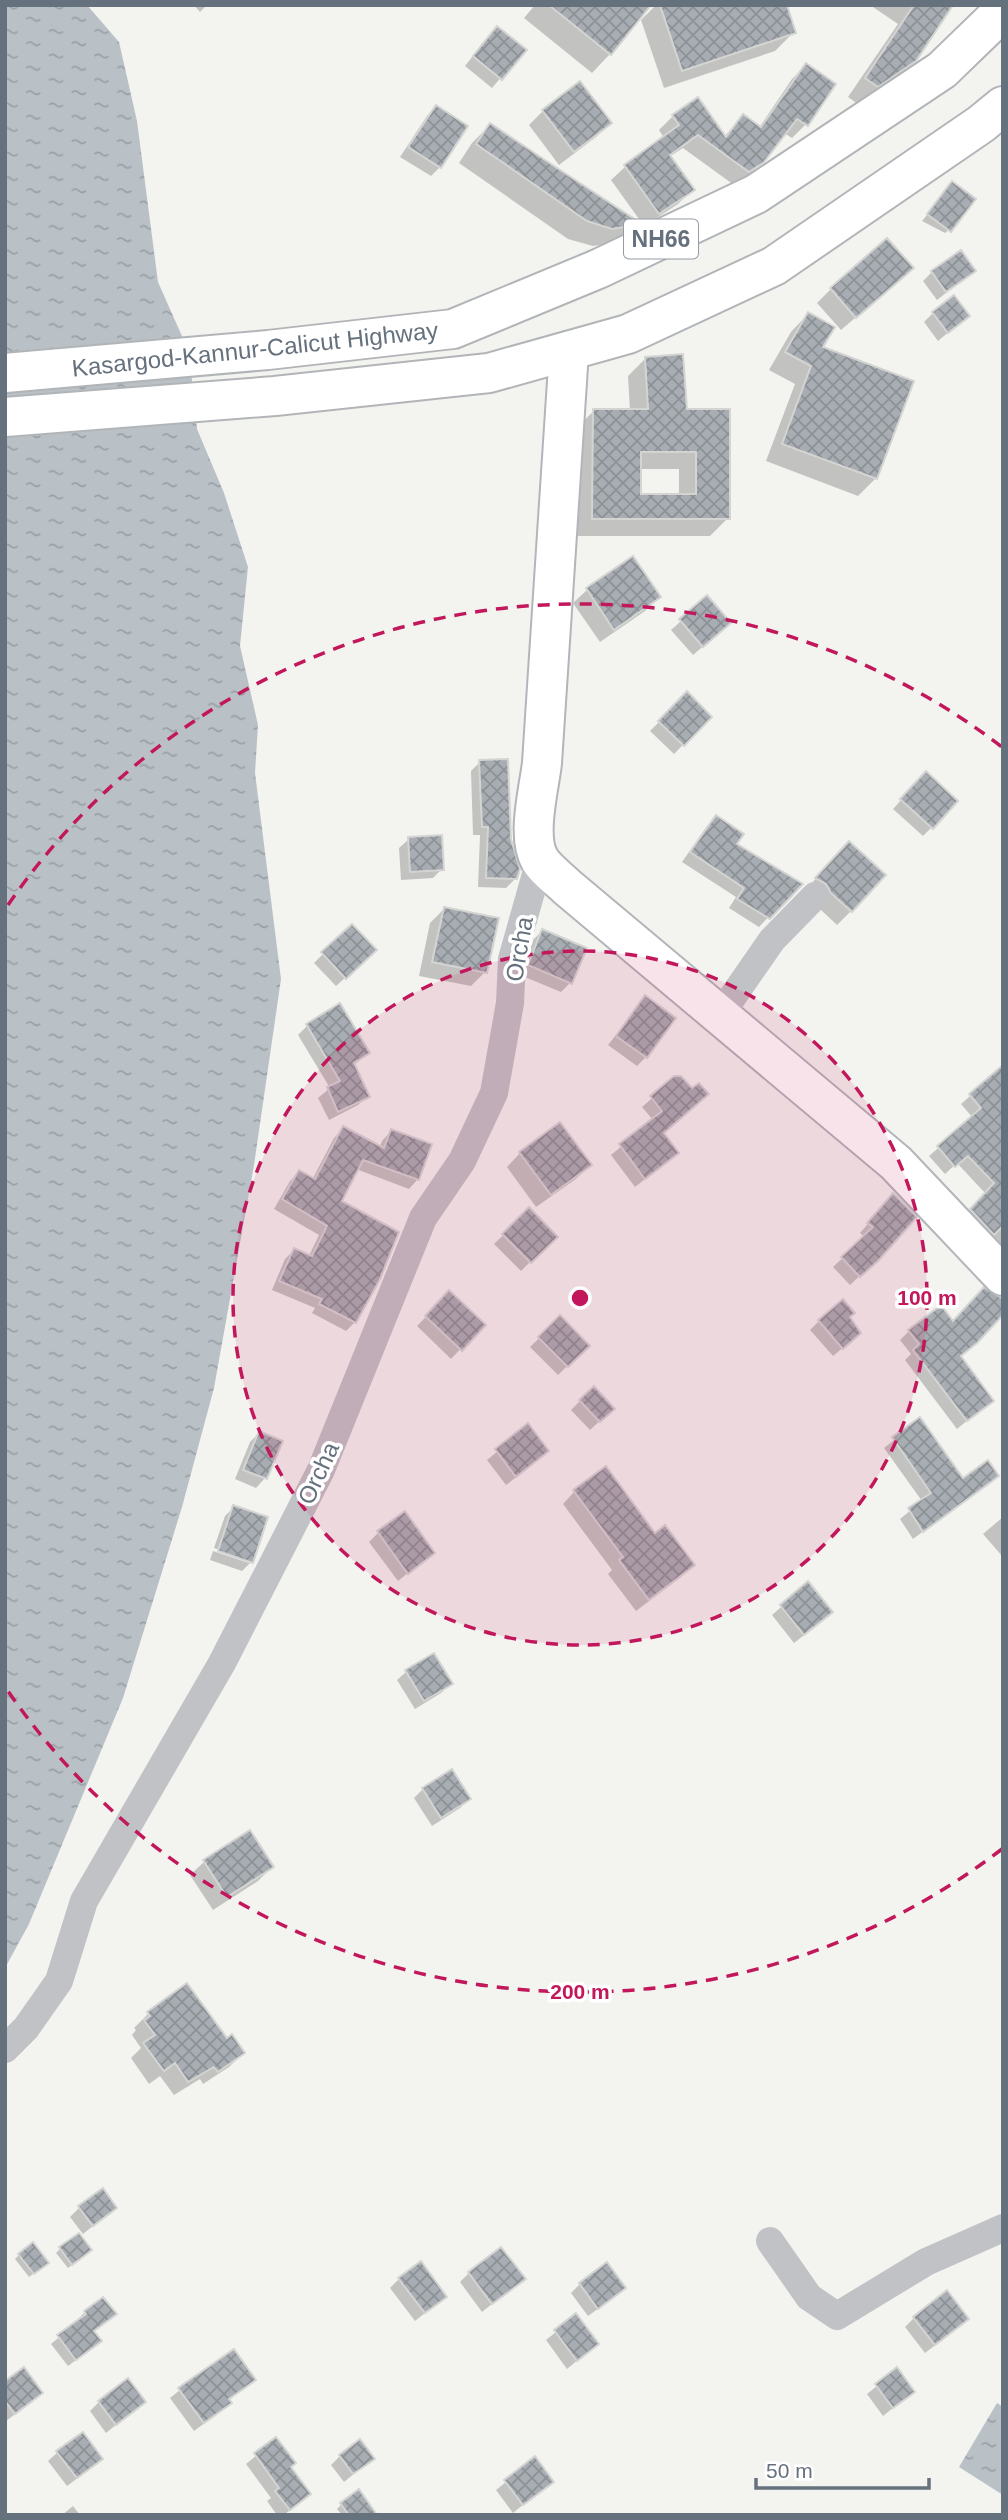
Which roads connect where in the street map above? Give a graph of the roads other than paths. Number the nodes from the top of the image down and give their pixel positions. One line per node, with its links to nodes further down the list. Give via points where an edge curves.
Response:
1 (1003, 10): 4 (main road, Kasargod-Kannur-Calicut Highway / NH66, via 942,70 756,194 598,269 453,329 268,351)
2 (1003, 106): 3 (main road, Kasargod-Kannur-Calicut Highway, via 774,266 628,334)
3 (569, 351): 5 (main road, Kasargod-Kannur-Calicut Highway, via 489,373 275,396); 6 (main road, via 542,763 534,819)
4 (5, 373)
5 (5, 416)
6 (540, 860): 8 (main road); 10 (street, Orcha, via 512,958 510,1003 494,1093 462,1161 423,1218 321,1470 222,1662 84,1901 59,1981)
7 (815, 896): 8 (street, via 772,940)
8 (720, 1015): 9 (main road, via 896,1163)
9 (1003, 1276)
10 (5, 2049)
11 (1003, 2228): 12 (street, via 926,2262 837,2316 809,2297)
12 (770, 2241)

